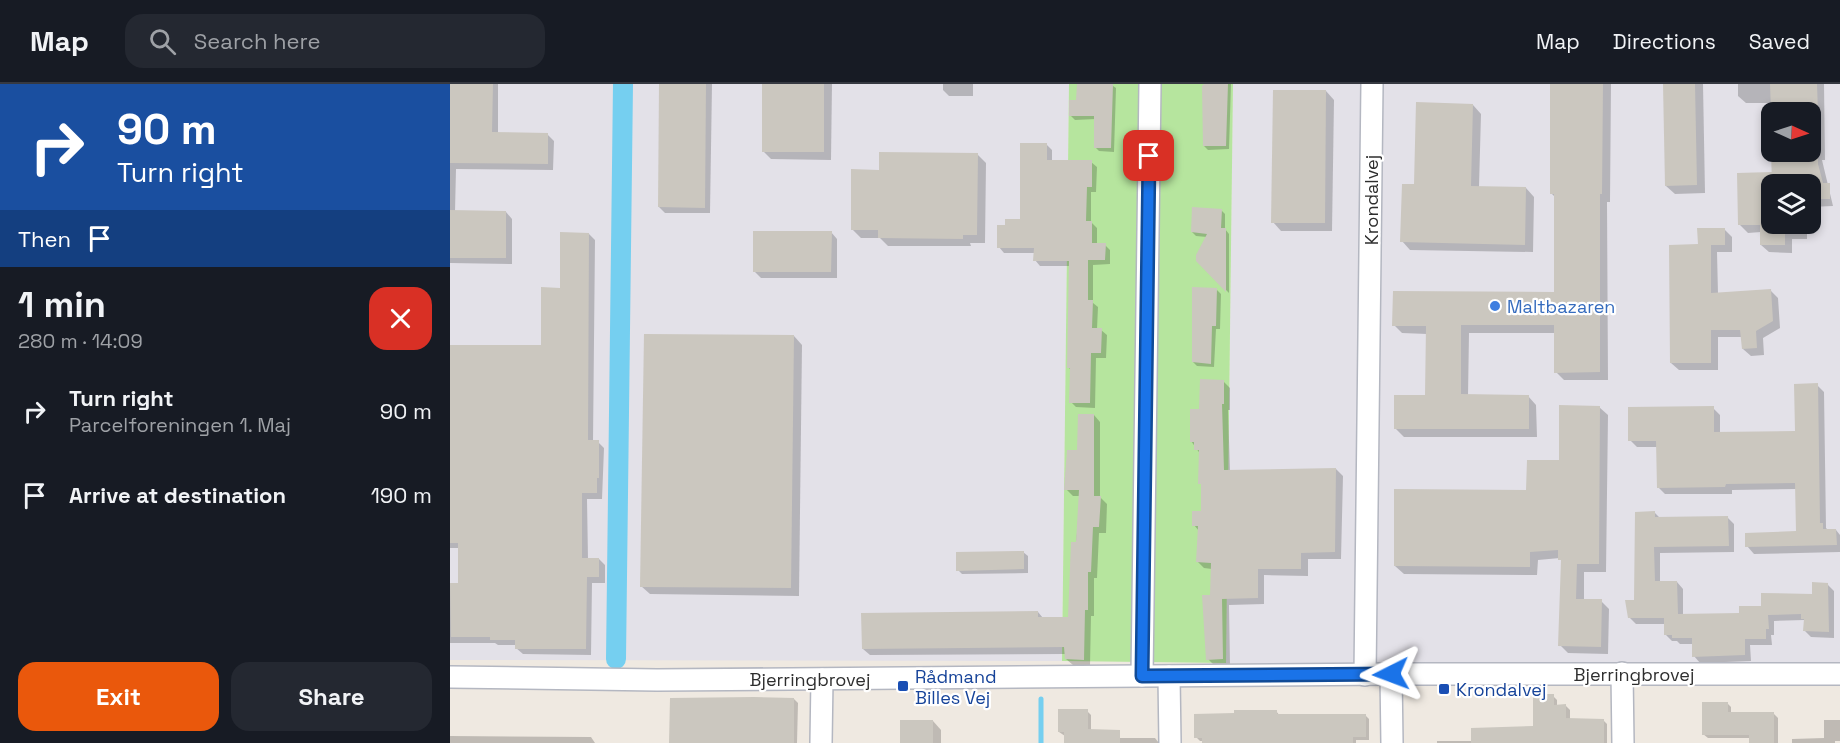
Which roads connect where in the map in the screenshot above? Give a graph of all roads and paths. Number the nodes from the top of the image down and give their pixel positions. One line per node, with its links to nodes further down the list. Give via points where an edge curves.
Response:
1 (1150, 84): 7 (street)
2 (1372, 84): 6 (street, Krondalvej)
3 (1391, 674): 4 (street, Bjerringbrovej); 6 (street, Bjerringbrovej); 13 (street)
4 (1622, 674): 5 (street, Bjerringbrovej); 14 (street)
5 (1840, 674)
6 (1365, 675): 8 (street, Bjerringbrovej)
7 (1142, 676): 8 (street, Bjerringbrovej); 10 (street, Bjerringbrovej)
8 (1169, 676): 12 (street)
9 (450, 677): 10 (street, Bjerringbrovej)
10 (822, 679): 11 (street)
11 (821, 743)
12 (1170, 743)
13 (1392, 743)
14 (1623, 743)

